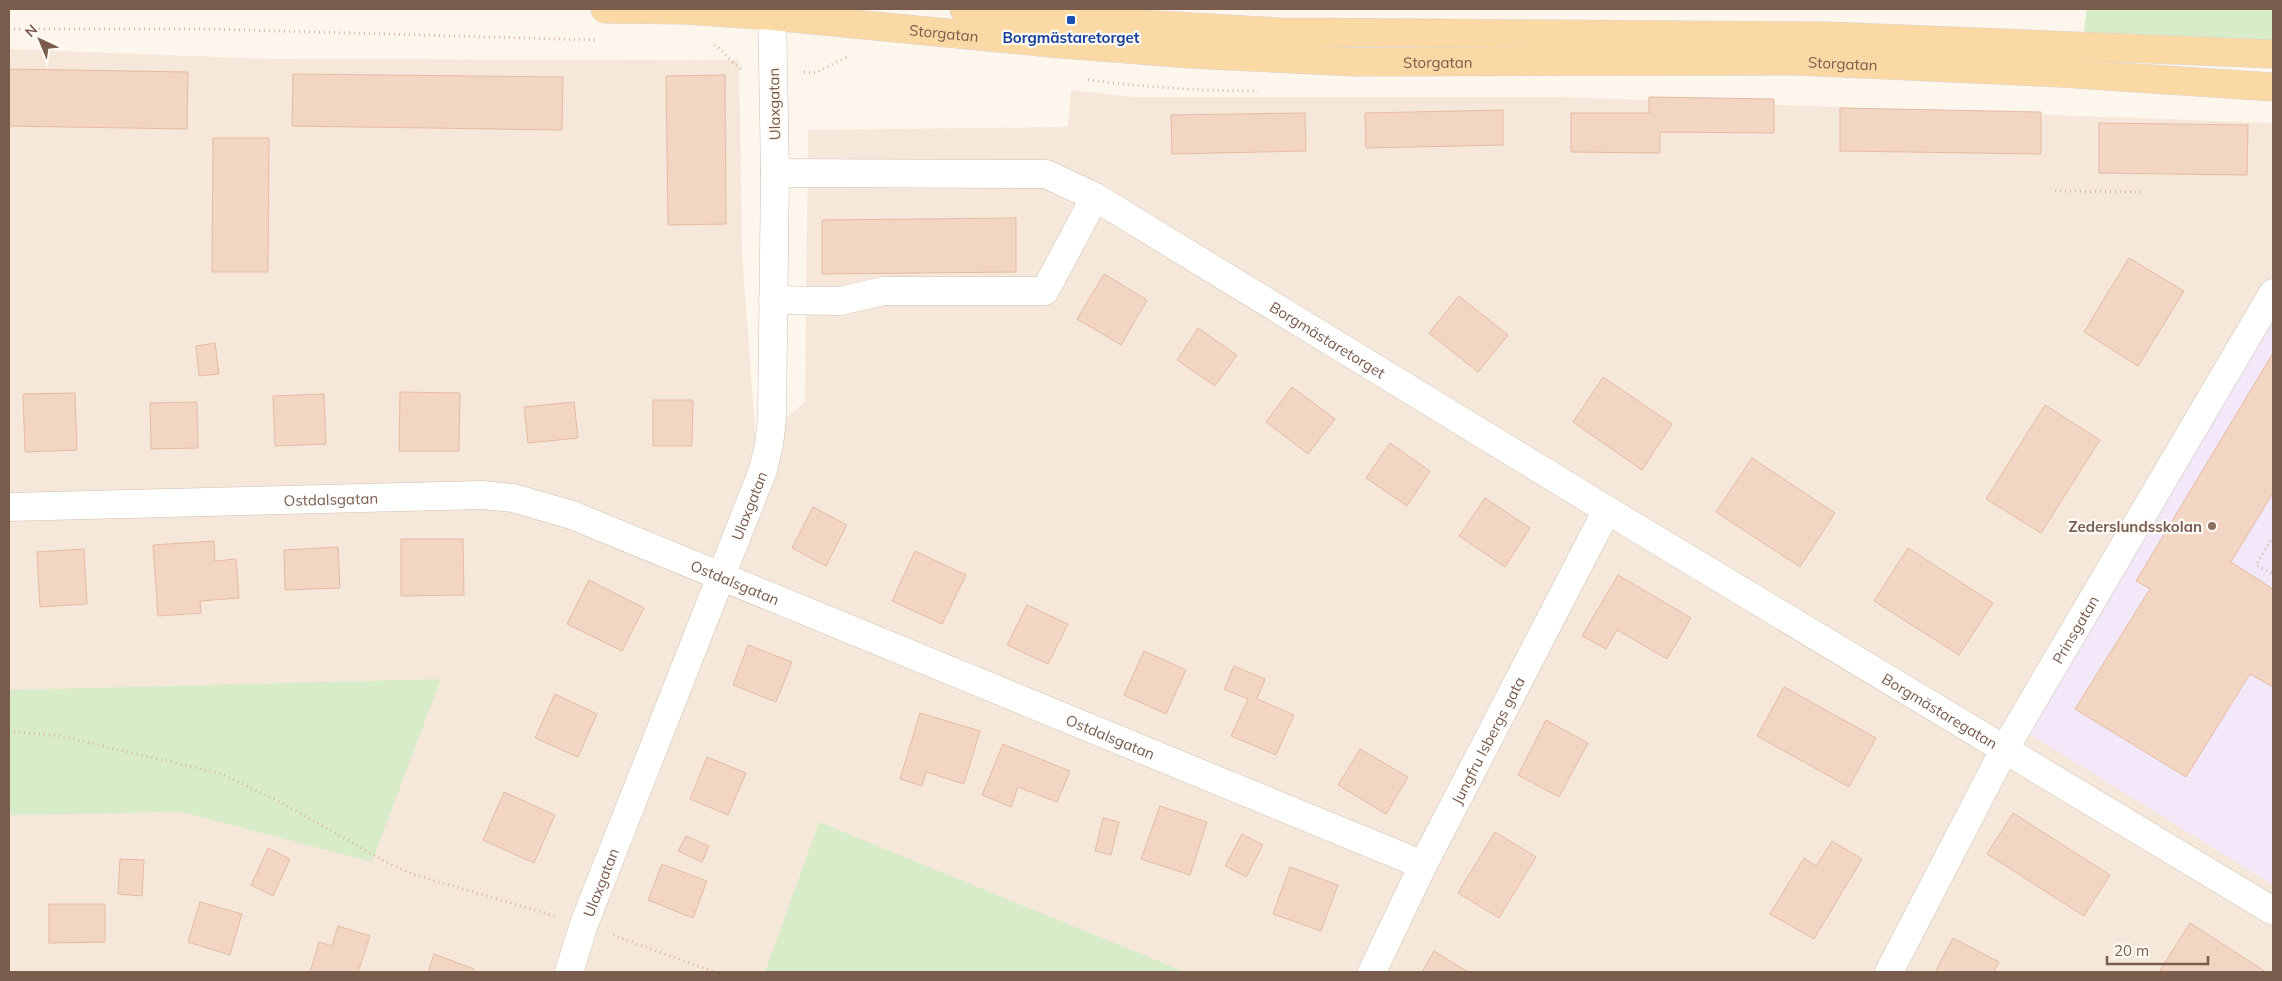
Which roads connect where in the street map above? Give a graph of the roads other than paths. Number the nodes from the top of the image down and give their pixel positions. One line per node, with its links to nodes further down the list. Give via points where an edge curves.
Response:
1 (605, 9): 3 (main road, Storgatan)
2 (964, 9): 4 (main road, Storgatan, via 1071,20 1279,32 1820,36)
3 (772, 12): 5 (main road, Storgatan, via 1050,43 1200,55 1355,62 1797,62 2080,74); 6 (street, Ulaxgatan)
4 (2273, 54)
5 (2273, 87)
6 (775, 173): 7 (street, Borgmästaretorget, via 1046,174); 9 (street, Ulaxgatan)
7 (1096, 196): 9 (street, via 1045,291 884,291 840,301); 11 (street, Borgmästaretorget)
8 (2273, 293): 13 (street, Prinsgatan)
9 (773, 300): 12 (street, Ulaxgatan, via 769,445 763,470)
10 (9, 506): 12 (street, Ostdalsgatan, via 512,498 572,515)
11 (1607, 510): 13 (street, Borgmästaregatan); 14 (street, Jungfru Isbergs gata)
12 (722, 576): 14 (street, Ostdalsgatan); 16 (street, Ulaxgatan, via 584,924)
13 (2004, 750): 15 (street, Borgmästaregatan); 18 (street, Prinsgatan)
14 (1423, 865): 17 (street, Jungfru Isbergs gata)
15 (2273, 911)
16 (569, 972)
17 (1372, 972)
18 (1889, 972)

